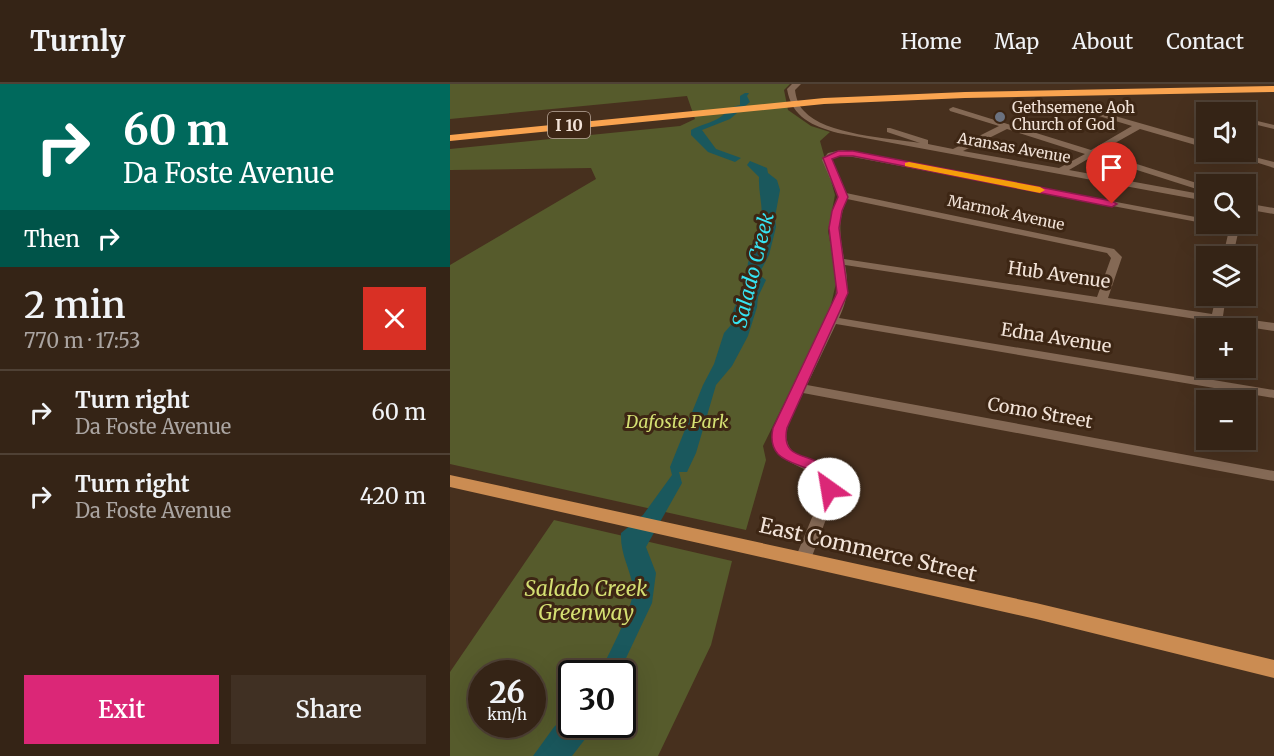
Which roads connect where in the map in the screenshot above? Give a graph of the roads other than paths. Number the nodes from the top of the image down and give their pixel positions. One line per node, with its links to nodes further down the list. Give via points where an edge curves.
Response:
1 (797, 84): 20 (street, Aransas Avenue, via 790,89 798,110 814,123)
2 (1016, 84): 4 (highway)
3 (1069, 84): 4 (highway, I 10)
4 (998, 85): 7 (highway, I 10)
5 (1274, 89): 6 (highway, I 10)
6 (1054, 93): 7 (highway, I 10); 8 (highway)
7 (816, 98): 10 (highway, I 10)
8 (1252, 101)
9 (1070, 106): 14 (street)
10 (687, 108): 15 (highway, I 10); 18 (highway, I 10)
11 (953, 108): 13 (street)
12 (1256, 123): 16 (street)
13 (1006, 126): 21 (street); 22 (street)
14 (1139, 126): 19 (street); 22 (street)
15 (450, 127)
16 (1274, 127)
17 (890, 130): 20 (street, via 925,142)
18 (450, 138)
19 (1196, 143)
20 (922, 146): 21 (street, Aransas Avenue)
21 (954, 152): 25 (street, Aransas Avenue)
22 (1095, 154): 25 (street); 26 (street)
23 (1256, 160): 24 (street)
24 (1274, 165)
25 (1061, 171): 28 (street, Aransas Avenue)
26 (1196, 186)
27 (842, 195): 31 (street, via 826,160 843,153); 32 (street, via 834,221); 33 (street, Marmok Avenue, via 1110,251 1117,257)
28 (1196, 196)
29 (1256, 208): 30 (street)
30 (1274, 211)
31 (1196, 220)
32 (839, 261): 33 (street, Hub Avenue); 36 (street, via 843,293)
33 (1102, 300): 35 (street, Hub Avenue)
34 (1219, 306): 35 (street)
35 (1217, 317): 37 (street, Hub Avenue)
36 (832, 320): 38 (street); 39 (street, Edna Avenue)
37 (1274, 327)
38 (799, 388): 40 (street, Como Street); 42 (street, via 780,428 779,444 788,456 814,466 830,481)
39 (1274, 394)
40 (1274, 476)
41 (450, 481): 42 (main road, East Commerce Street)
42 (803, 559): 43 (main road, East Commerce Street)
43 (1274, 669)

